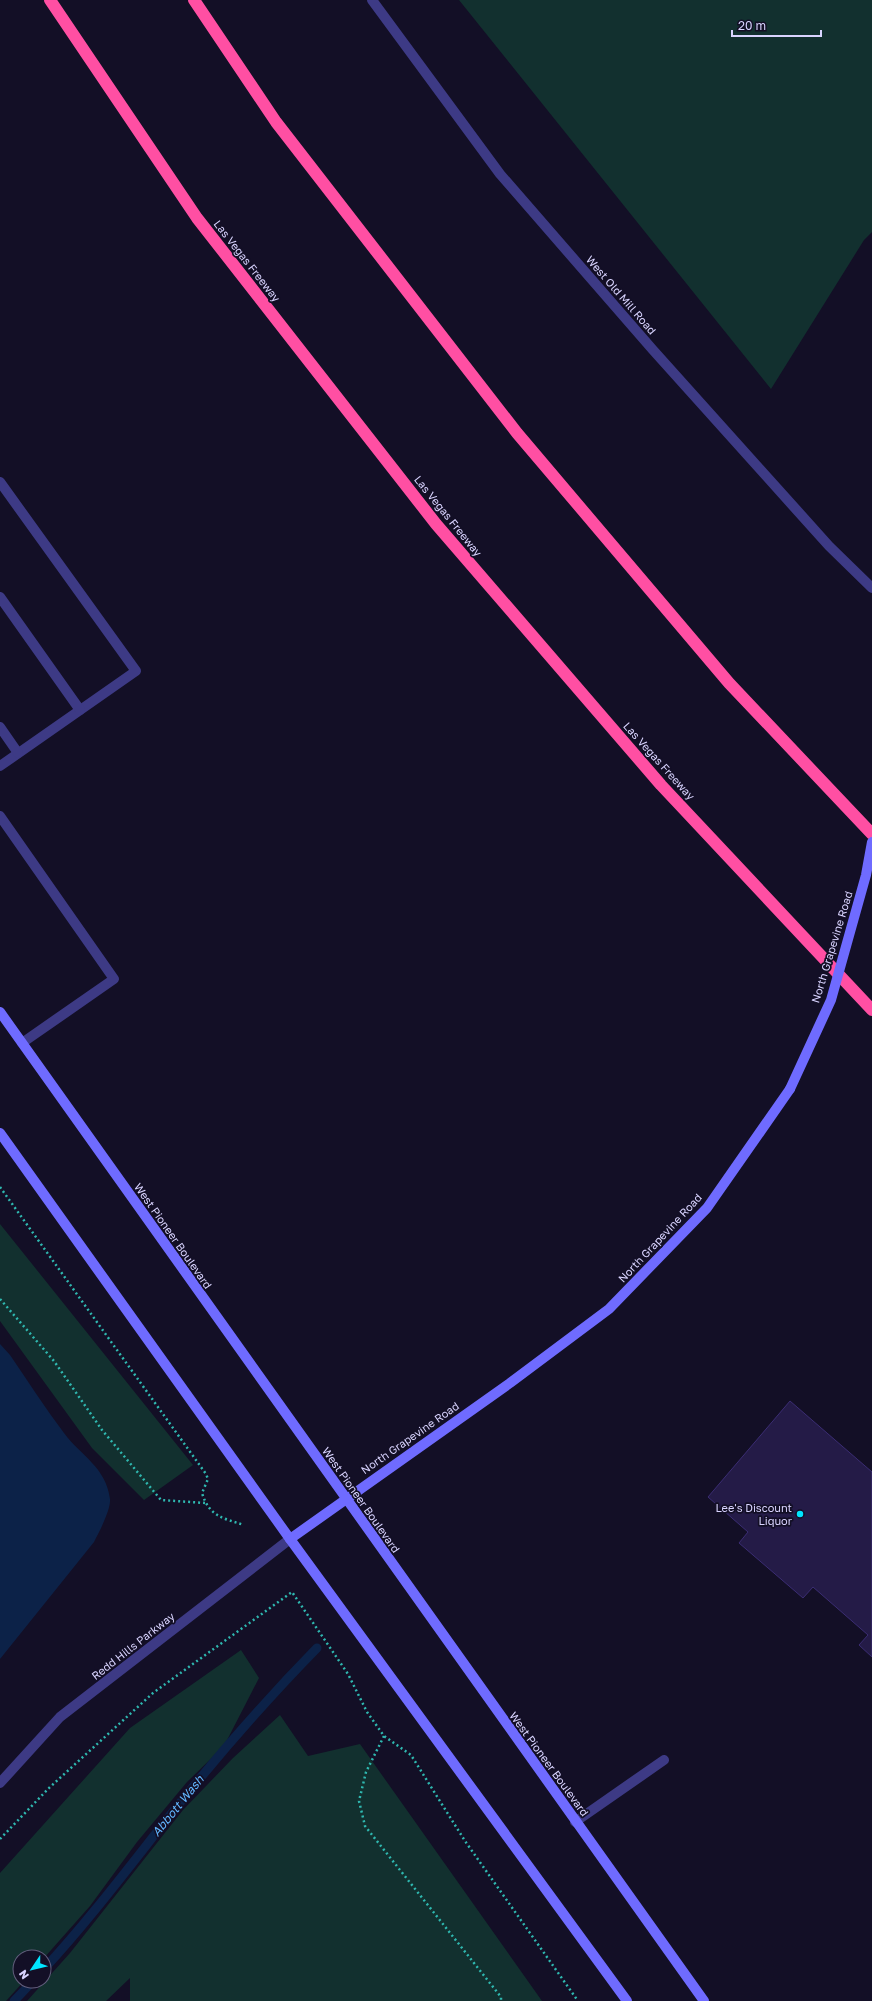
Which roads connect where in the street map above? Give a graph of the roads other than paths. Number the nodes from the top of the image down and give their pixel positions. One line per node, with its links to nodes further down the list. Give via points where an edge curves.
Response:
1 (50, 0): 14 (highway, Las Vegas Freeway, via 197,218 436,524 661,785)
2 (194, 0): 12 (highway, via 276,122 517,433 729,683)
3 (372, 0): 5 (street, West Old Mill Road, via 500,174 829,546)
4 (0, 482): 7 (street, via 136,671)
5 (872, 588)
6 (0, 597): 7 (street)
7 (80, 710): 9 (street)
8 (0, 727): 9 (street)
9 (18, 753): 10 (street)
10 (0, 766)
11 (0, 816): 16 (street, via 114,979)
12 (872, 834)
13 (872, 842): 18 (main road, North Grapevine Road, bridge, via 866,875 831,1000 790,1089 707,1208 609,1309 510,1383)
14 (872, 1010)
15 (0, 1012): 16 (main road, West Pioneer Boulevard)
16 (22, 1043): 18 (main road, West Pioneer Boulevard)
17 (0, 1133): 19 (main road)
18 (345, 1499): 19 (main road, North Grapevine Road); 22 (main road, West Pioneer Boulevard)
19 (290, 1539): 21 (street, Redd Hills Parkway, via 60,1717); 23 (main road)
20 (664, 1760): 22 (street)
21 (0, 1783)
22 (575, 1822): 24 (main road, West Pioneer Boulevard)
23 (627, 2001)
24 (704, 2001)

